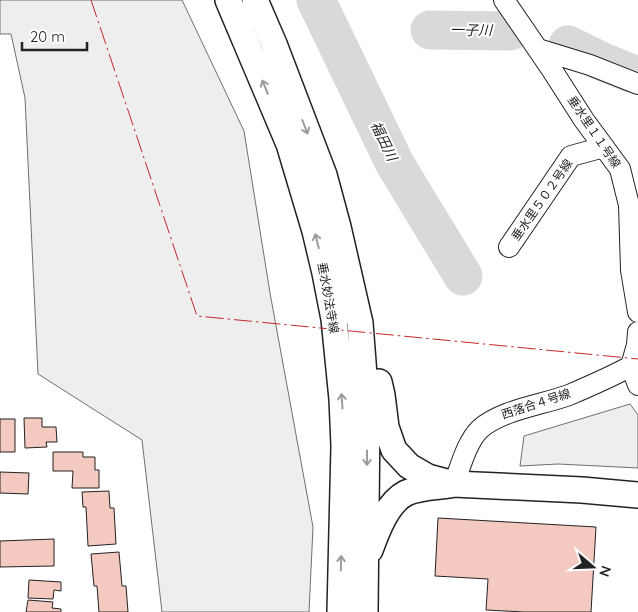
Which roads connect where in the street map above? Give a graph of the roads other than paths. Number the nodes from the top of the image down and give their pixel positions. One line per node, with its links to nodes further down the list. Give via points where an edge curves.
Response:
1 (228, 0): 16 (street, 垂水妙法寺線, one-way to 1, via 344,446 334,319 315,231 289,144)
2 (255, 0): 9 (street, 垂水妙法寺線, one-way to 9, via 324,175)
3 (504, 0): 4 (street, 垂水里１１号線)
4 (538, 49): 5 (street); 6 (street, 垂水里１１号線)
5 (638, 84)
6 (604, 147): 7 (street, 垂水里５０２号線, via 571,156); 8 (street, 垂水里１１号線, via 620,169 629,205)
7 (509, 247)
8 (638, 312)
9 (360, 322): 13 (street, via 374,362 394,450 409,466 428,477); 15 (street, 垂水妙法寺線, one-way to 15, via 367,414)
10 (638, 332): 11 (street)
11 (631, 366): 12 (street); 13 (street, 西落合４号線, via 568,395 495,418 478,430)
12 (638, 385)
13 (454, 484): 14 (street); 15 (street, via 406,494 394,503 380,523)
14 (638, 495)
15 (366, 560): 17 (street, 垂水妙法寺線)
16 (340, 612)
17 (365, 612)

